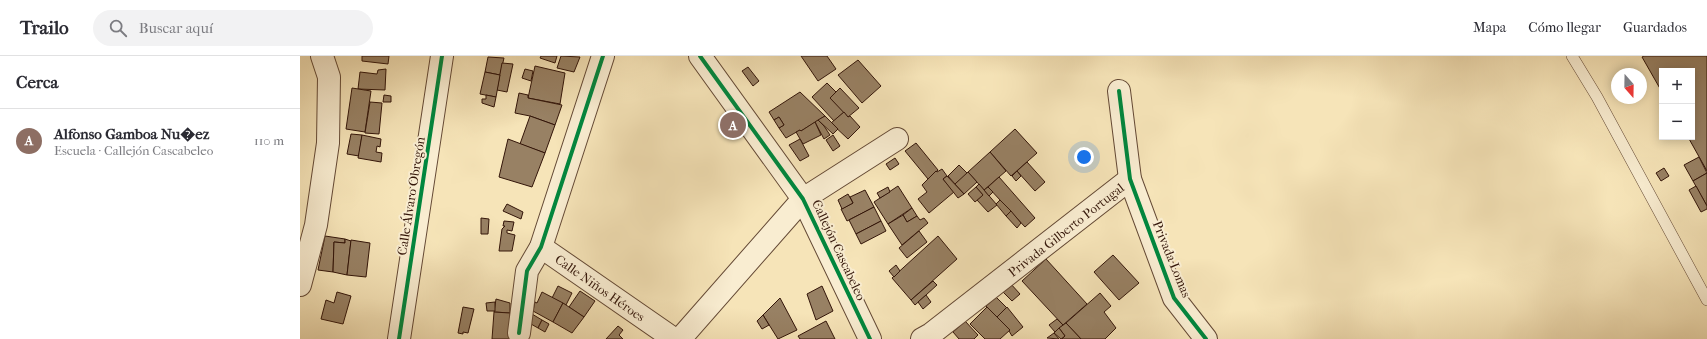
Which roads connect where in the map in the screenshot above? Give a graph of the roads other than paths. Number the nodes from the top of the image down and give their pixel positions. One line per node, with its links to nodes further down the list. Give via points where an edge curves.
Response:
1 (322, 56): 11 (street, via 329,77 328,143 316,225)
2 (442, 56): 15 (street, Calle Álvaro Obregón)
3 (603, 56): 10 (street)
4 (700, 56): 9 (street, Callejón Cascabeleo)
5 (1572, 56): 12 (lane, via 1597,96)
6 (1119, 92): 8 (street, Privada Gilberto Portugal)
7 (897, 138): 9 (street)
8 (1130, 179): 14 (street, Privada Gilberto Portugal); 19 (street, Privada Lomas, via 1174,298)
9 (803, 199): 17 (street); 18 (street, Callejón Cascabeleo)
10 (540, 247): 13 (street, Calle Niños Héroes, via 527,270); 16 (street, Calle Niños Héroes)
11 (300, 285)
12 (1707, 300)
13 (519, 333)
14 (931, 337)
15 (399, 339)
16 (674, 339)
17 (680, 339)
18 (870, 339)
19 (1206, 339)

